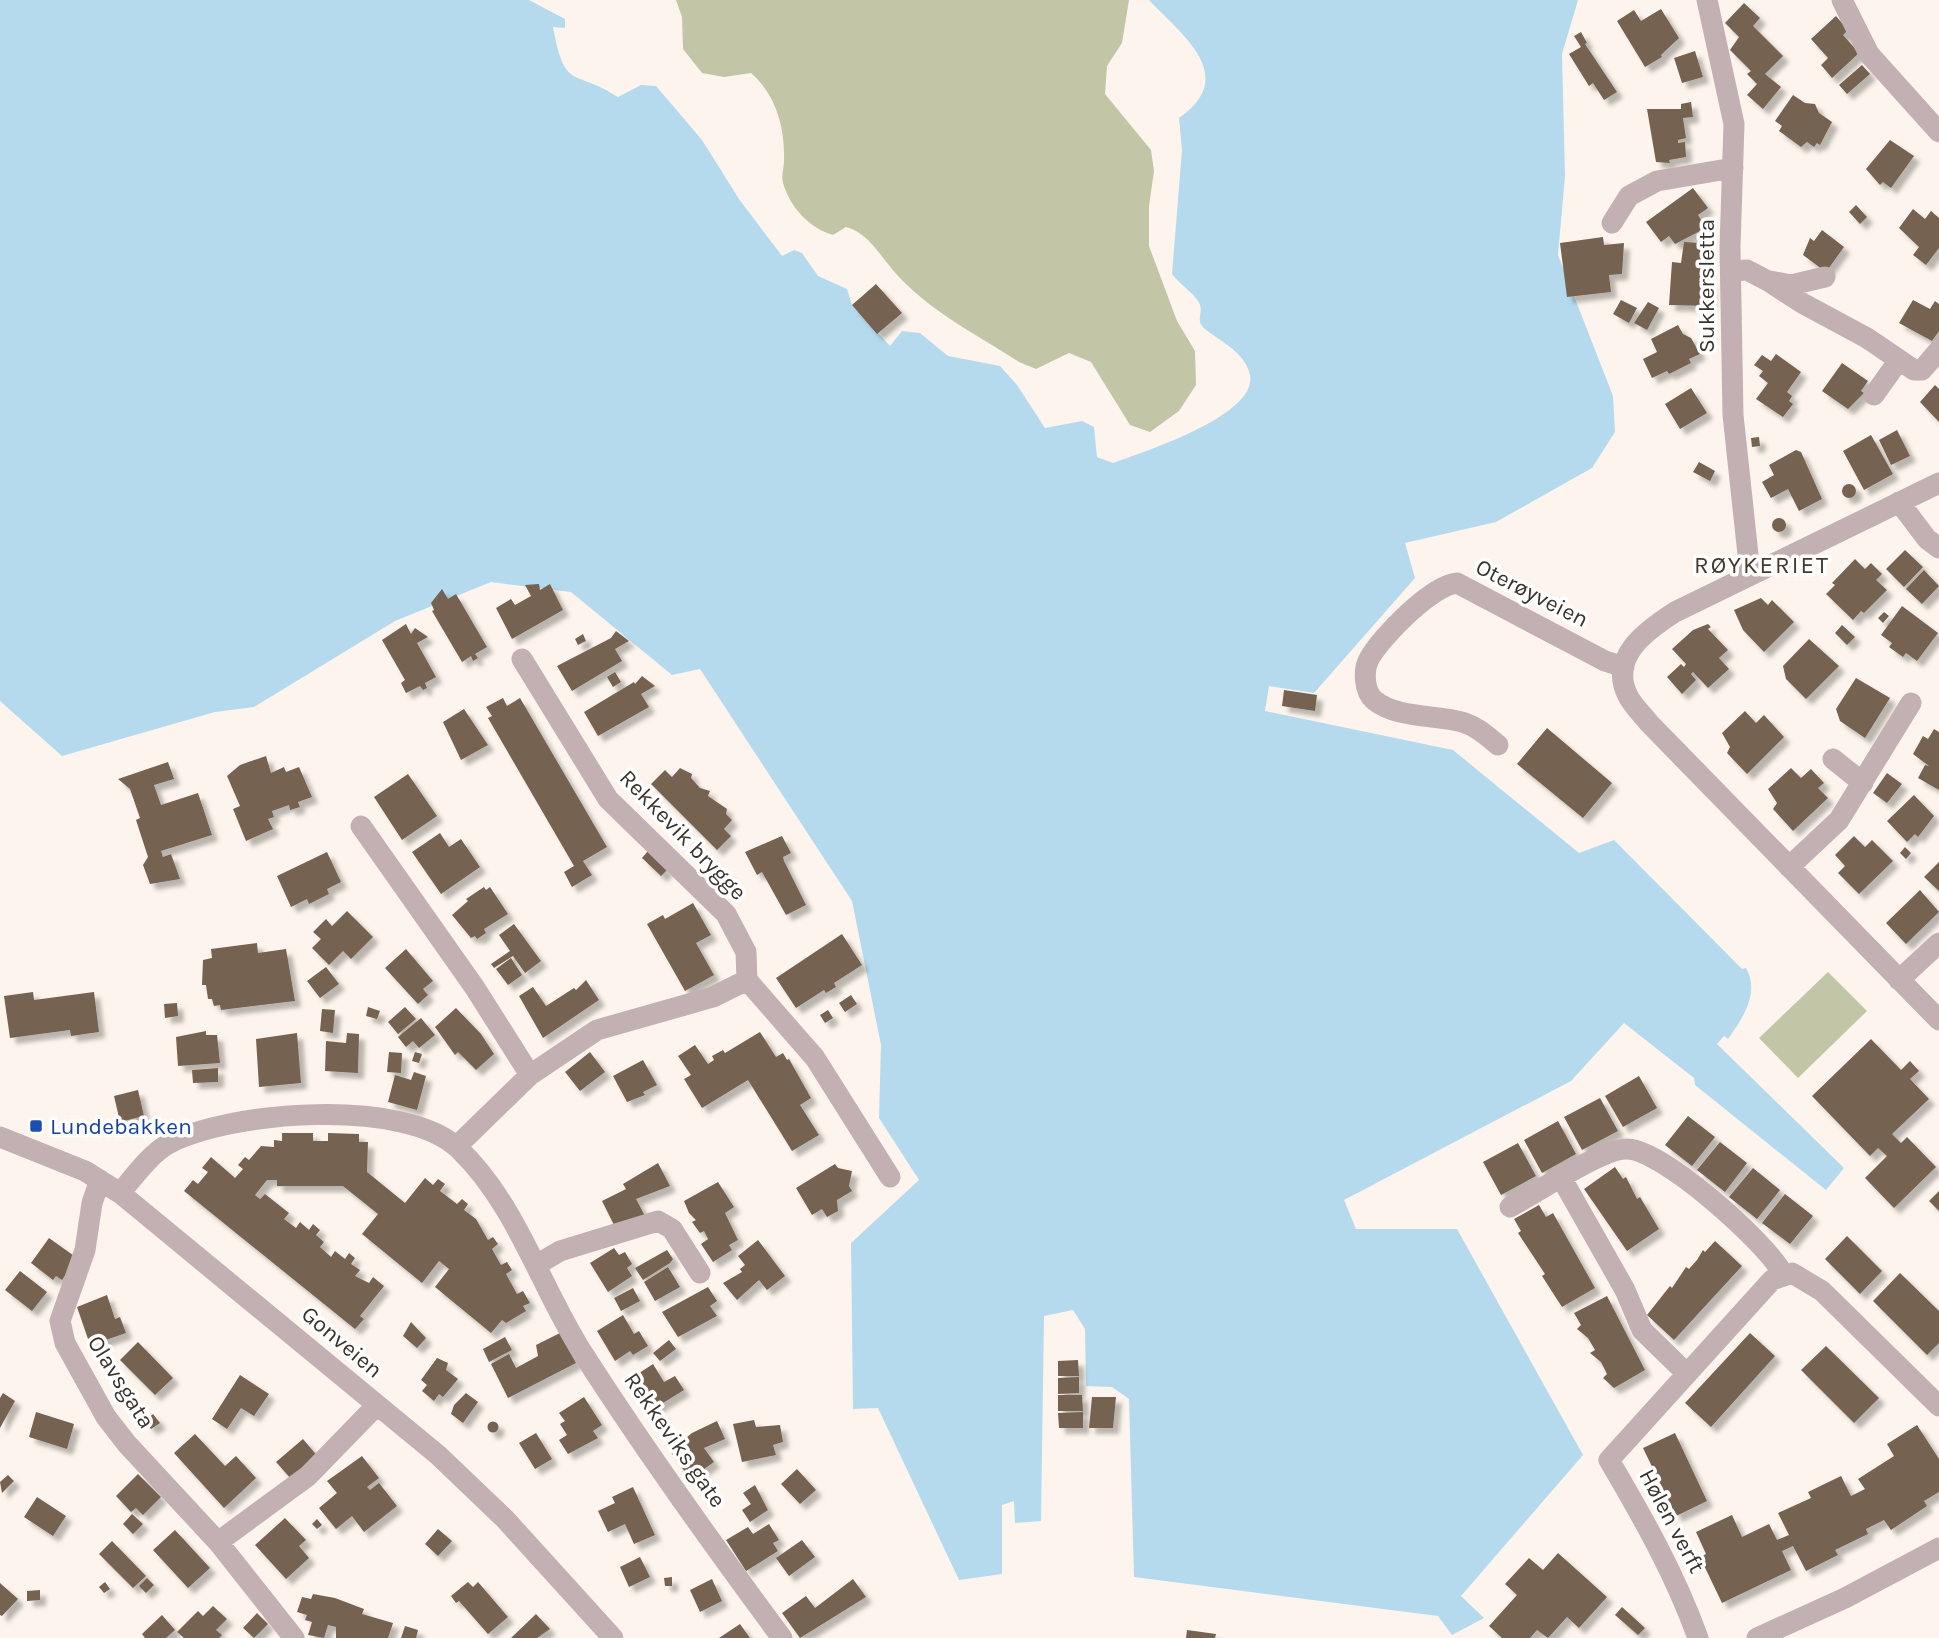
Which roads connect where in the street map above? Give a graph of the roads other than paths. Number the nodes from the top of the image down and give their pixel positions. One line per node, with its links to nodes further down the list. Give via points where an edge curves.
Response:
1 (1707, 0): 4 (street, Sukkersletta, via 1734,124)
2 (1842, 0): 3 (street, via 1869,54)
3 (1939, 132)
4 (1733, 168): 5 (street, via 1657,181 1629,196); 6 (street, Sukkersletta)
5 (1612, 223)
6 (1732, 271): 8 (street, via 1746,270); 15 (street, Sukkersletta, via 1733,415)
7 (1825, 277): 8 (street, via 1791,285)
8 (1768, 281): 10 (street)
9 (1939, 350): 10 (street, via 1922,370)
10 (1899, 360): 11 (street)
11 (1874, 395)
12 (1939, 483): 13 (street)
13 (1899, 502): 14 (street); 15 (street)
14 (1939, 548)
15 (1750, 573): 17 (street, via 1647,630 1629,650)
16 (522, 659): 25 (street, Rekkevik brygge, via 608,799 726,914 746,952)
17 (1624, 667): 19 (street, Oterøyveien, via 1457,583 1433,591 1369,659 1367,690 1374,700 1392,709 1465,722); 23 (street, via 1628,695 1649,723)
18 (1911, 703): 21 (street)
19 (1498, 745)
20 (1833, 759): 21 (street)
21 (1863, 783): 23 (street, via 1839,820)
22 (361, 826): 28 (street)
23 (1789, 867): 26 (street)
24 (1939, 943): 26 (street)
25 (747, 980): 28 (street, via 713,997 597,1030); 31 (street, via 815,1058)
26 (1899, 980): 27 (street)
27 (1939, 1020)
28 (530, 1075): 30 (street)
29 (0, 1137): 33 (street, Gonveien)
30 (457, 1146): 34 (street, Rekkeviks gate, via 426,1131 385,1120 281,1115 193,1133 165,1146); 36 (street, Rekkeviks gate, via 480,1173)
31 (890, 1177)
32 (1562, 1179): 35 (street); 38 (street, via 1605,1154 1639,1149 1756,1238); 39 (street, via 1625,1290 1642,1330)
33 (100, 1180): 34 (street, Gonveien); 42 (street, Olavsgata, via 85,1250 60,1321 65,1343 113,1426)
34 (120, 1193): 40 (street, Gonveien)
35 (1510, 1207)
36 (538, 1264): 37 (street, via 560,1251 658,1221 672,1228); 46 (street, Rekkeviks gate, via 580,1350)
37 (700, 1273)
38 (1783, 1274): 39 (street, Hølen verft, via 1772,1280); 41 (street, via 1801,1277 1822,1291)
39 (1686, 1373): 47 (street, Hølen verft, via 1609,1460 1654,1536)
40 (377, 1405): 42 (street, via 308,1476); 45 (street, Gonveien, via 505,1519)
41 (1939, 1406)
42 (218, 1542): 44 (street, Olavsgata)
43 (1939, 1548): 48 (street)
44 (294, 1638)
45 (613, 1638)
46 (782, 1638)
47 (1698, 1638)
48 (1757, 1638)

